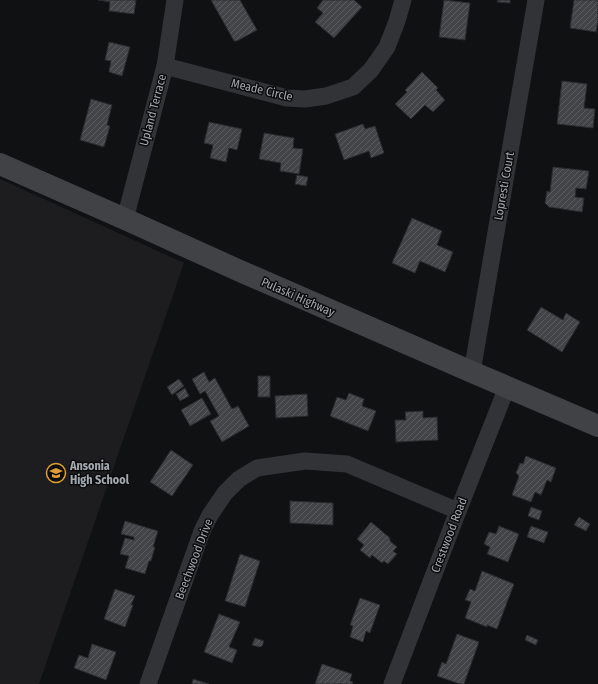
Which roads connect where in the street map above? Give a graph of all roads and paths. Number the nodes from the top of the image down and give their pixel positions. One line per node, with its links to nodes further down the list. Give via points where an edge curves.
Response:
1 (174, 0): 4 (street, Upland Terrace)
2 (403, 0): 4 (street, Meade Circle, via 388,47 371,70 353,87 326,96 287,98)
3 (536, 0): 7 (street, Lopresti Court)
4 (165, 66): 6 (street, Upland Terrace)
5 (0, 164): 6 (main road, Pulaski Highway)
6 (125, 219): 7 (main road, Pulaski Highway)
7 (472, 372): 8 (main road, Pulaski Highway)
8 (507, 387): 9 (main road, Pulaski Highway); 10 (street, Crestwood Road)
9 (598, 426)
10 (458, 510): 11 (street, Beechwood Drive, via 347,464 305,460 257,468 239,479 225,493 210,515); 12 (street, Crestwood Road)
11 (148, 684)
12 (392, 684)

